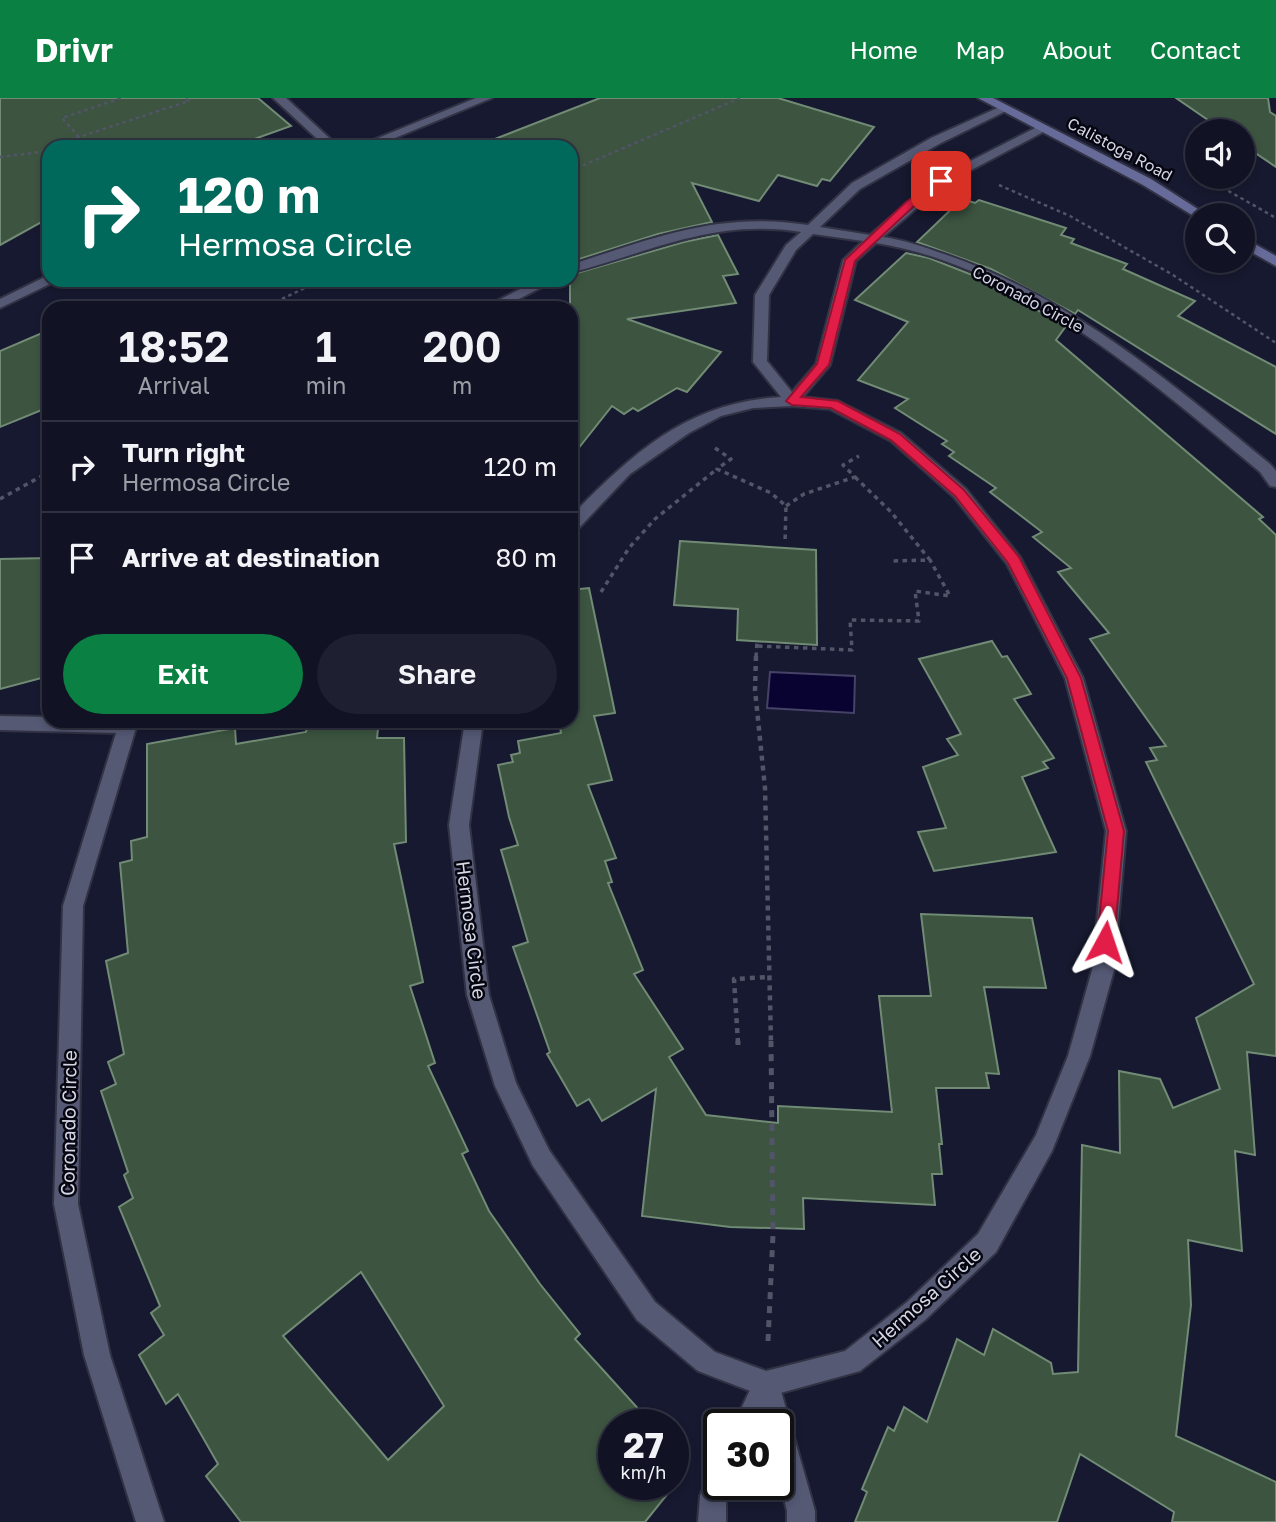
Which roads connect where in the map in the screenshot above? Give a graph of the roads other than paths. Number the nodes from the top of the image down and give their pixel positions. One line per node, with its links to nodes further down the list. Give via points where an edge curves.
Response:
1 (279, 98): 6 (street)
2 (486, 98): 7 (street)
3 (984, 98): 4 (main road, Calistoga Road)
4 (1004, 108): 5 (main road, Calistoga Road); 9 (street, via 856,186)
5 (1043, 128): 8 (main road, Calistoga Road); 10 (street, via 941,181)
6 (325, 140)
7 (380, 140)
8 (1185, 205)
9 (811, 229): 10 (street, Coronado Circle); 13 (street, Coronado Circle, via 766,223 735,225 674,236); 18 (street, via 791,248 762,295 761,362)
10 (872, 238): 18 (street, via 850,260 823,365); 19 (street, Coronado Circle, via 976,269 1063,314 1148,371)
11 (1255, 249): 12 (main road)
12 (1276, 262)
13 (578, 267)
14 (42, 283): 17 (street)
15 (534, 287): 16 (street)
16 (505, 301)
17 (0, 304)
18 (792, 401): 20 (street, Hermosa Circle, via 753,402 716,412 684,429 625,470); 25 (street, Hermosa Circle, via 834,404 896,437 960,493 1014,561 1074,678 1116,831 1103,970 1079,1056 1045,1143 986,1243 916,1311 851,1362)
19 (1276, 482)
20 (578, 519)
21 (0, 723): 22 (street)
22 (42, 723)
23 (126, 728): 30 (street, Coronado Circle, via 74,906 66,1204 97,1355)
24 (473, 728): 25 (street, Hermosa Circle, via 458,825 478,995 506,1086 541,1158 646,1311 707,1362)
25 (766, 1384): 26 (street); 27 (street)
26 (754, 1409)
27 (773, 1409)
28 (794, 1485): 32 (street)
29 (713, 1500): 31 (street)
30 (150, 1522)
31 (712, 1522)
32 (801, 1522)

